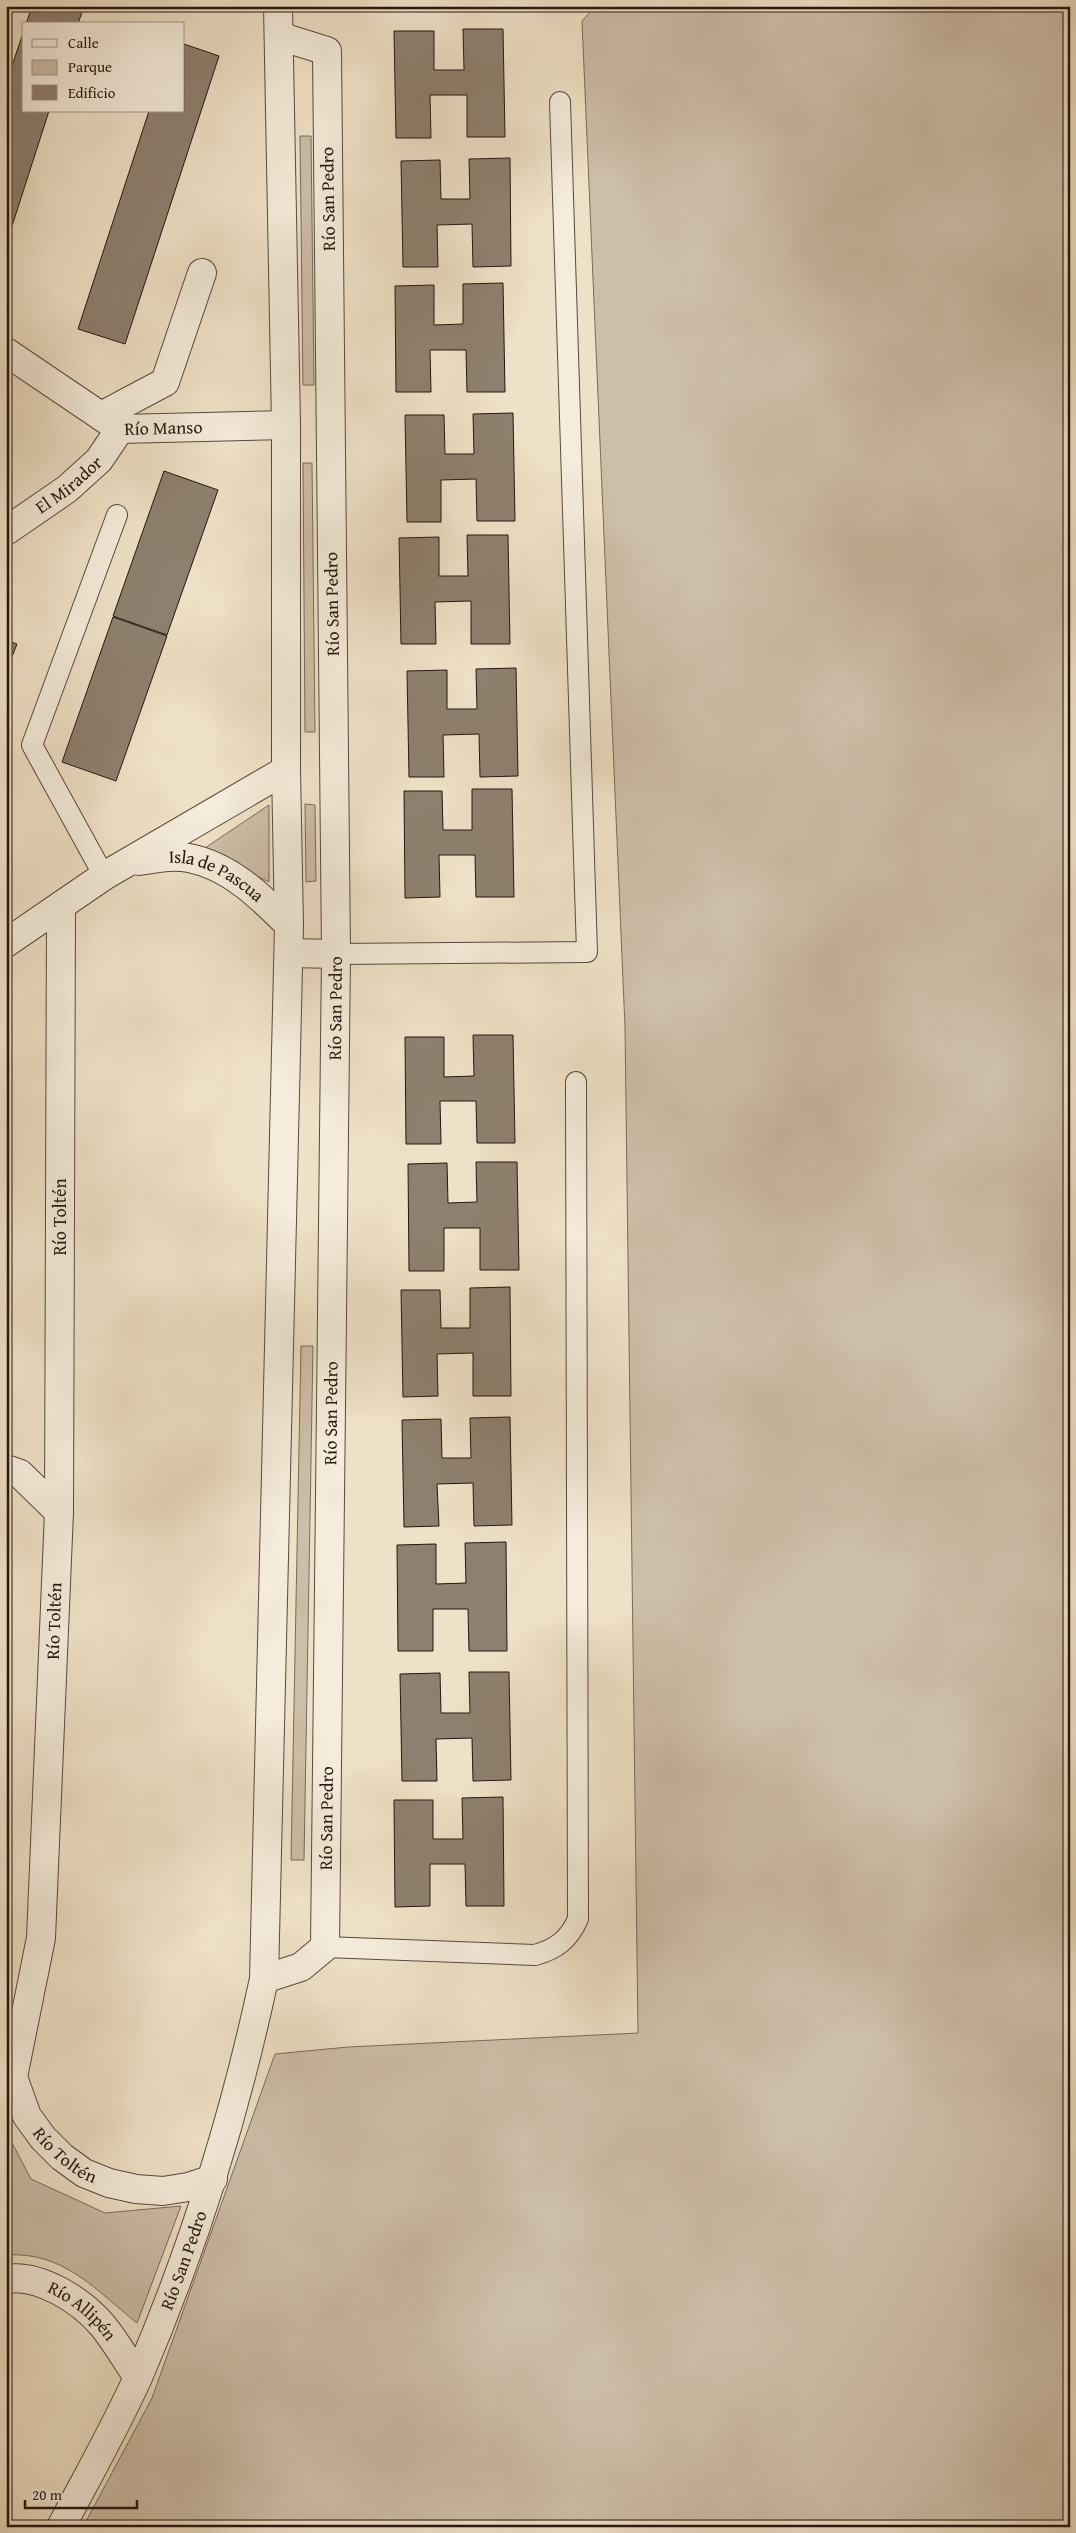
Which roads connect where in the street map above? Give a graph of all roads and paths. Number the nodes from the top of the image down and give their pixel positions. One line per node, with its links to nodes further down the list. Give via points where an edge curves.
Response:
1 (278, 6): 2 (street, Río San Pedro)
2 (278, 36): 7 (street, Río San Pedro); 17 (street, Río San Pedro, via 327,51)
3 (560, 102): 17 (lane, via 587,952)
4 (202, 273): 6 (street, via 165,382)
5 (6, 352): 6 (street, Río Manso)
6 (111, 423): 7 (street, Río Manso); 9 (street, El Mirador, via 99,460 67,489)
7 (286, 425): 10 (street, Río San Pedro)
8 (117, 515): 12 (lane, via 32,745)
9 (6, 530)
10 (286, 770): 11 (street, Isla de Pascua); 14 (street, Río San Pedro)
11 (130, 862): 12 (street, Isla de Pascua); 14 (street, Isla de Pascua, via 167,856 190,858 222,870 255,890)
12 (104, 876): 13 (street, Isla de Pascua)
13 (61, 907): 15 (street, Isla de Pascua); 20 (street, Río Toltén)
14 (289, 925): 16 (street, Río San Pedro)
15 (6, 943)
16 (289, 953): 17 (street); 22 (street, Río San Pedro)
17 (336, 954): 21 (street, Río San Pedro)
18 (576, 1082): 21 (lane, via 578,1919 566,1940 535,1955)
19 (6, 1469): 20 (street, via 20,1474)
20 (59, 1512): 23 (street, Río Toltén, via 41,1938 13,2077 27,2116 43,2138 84,2173 136,2190 163,2191)
21 (324, 1947): 22 (street, via 301,1966)
22 (264, 1979): 23 (street, Río San Pedro, via 241,2080)
23 (213, 2179): 25 (street, Río San Pedro, via 178,2279)
24 (6, 2279): 25 (street, Río Allipén, via 20,2276 62,2290 102,2325)
25 (138, 2377): 26 (street, Río San Pedro)
26 (61, 2527)

